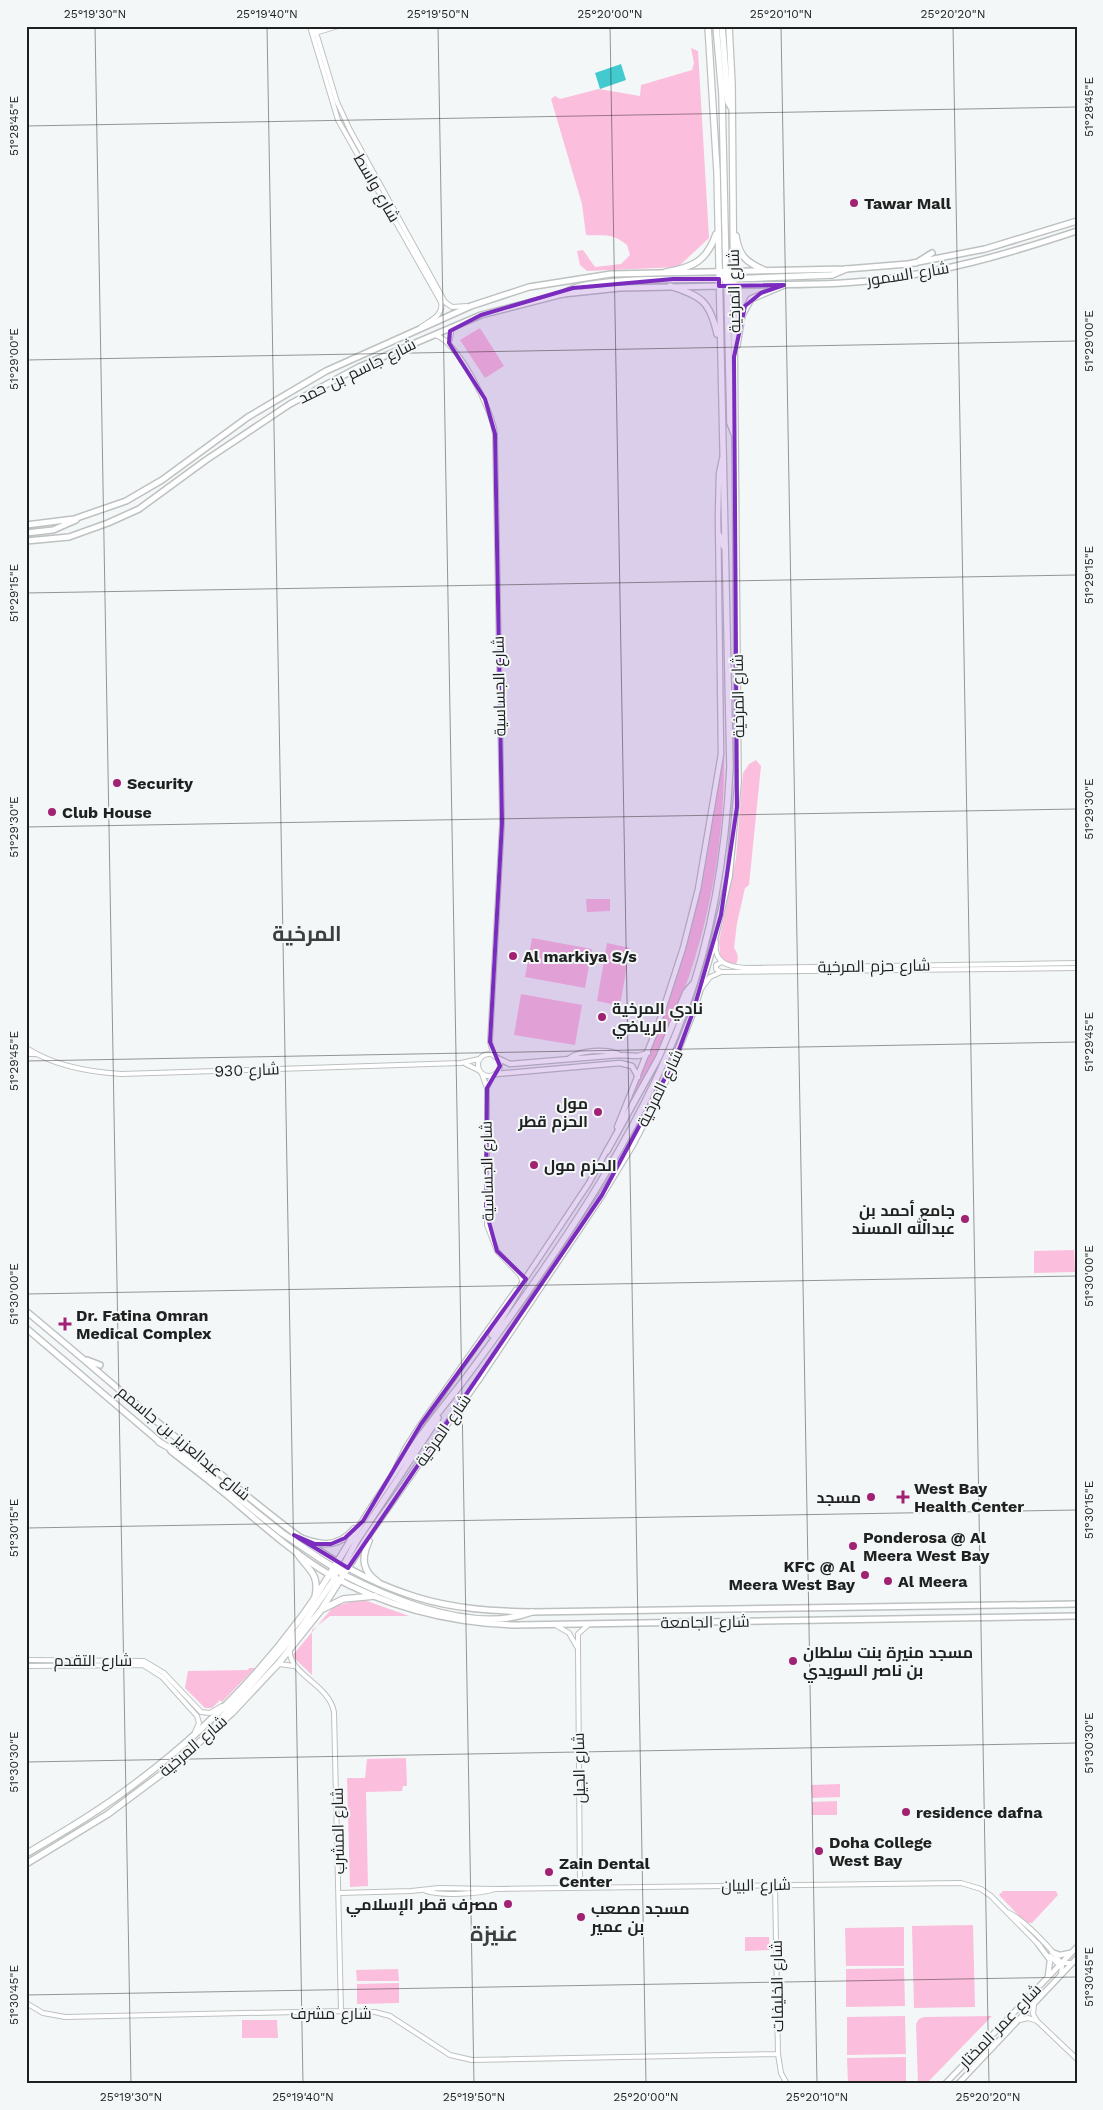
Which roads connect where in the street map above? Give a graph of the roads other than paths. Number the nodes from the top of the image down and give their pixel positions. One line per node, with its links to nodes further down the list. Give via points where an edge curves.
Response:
1 (324, 26): 7 (street)
2 (338, 26): 7 (street)
3 (708, 26): 11 (highway, شارع المرخية)
4 (716, 26): 18 (highway, via 722,94)
5 (722, 26): 8 (highway, via 728,102)
6 (729, 26): 8 (highway, شارع المرخية)
7 (314, 31): 22 (street, شارع واسط, via 343,116 445,302 455,307); 24 (street, شارع واسط, via 338,120 440,302 438,315)
8 (732, 109): 9 (highway, شارع المرخية)
9 (733, 220): 16 (highway, via 740,253 747,262); 18 (highway, شارع المرخية)
10 (1077, 221): 14 (main road, شارع السمور, via 985,249)
11 (719, 227): 17 (highway, via 710,250 698,263); 18 (highway, شارع المرخية)
12 (1077, 231): 19 (main road, شارع السمور, via 970,264 867,281)
13 (932, 253): 14 (main road)
14 (916, 263): 15 (main road, شارع السمور)
15 (846, 269): 16 (main road, شارع السمور); 18 (highway, via 832,275)
16 (764, 270): 18 (main road, شارع السمور)
17 (666, 272): 18 (main road, شارع جاسم بن حمد); 22 (main road, شارع جاسم بن حمد, via 558,280)
18 (726, 278): 19 (main road, شارع السمور); 20 (main road, شارع جاسم بن حمد); 21 (highway, via 622,281 573,288); 27 (highway, شارع المرخية); 28 (highway, شارع المرخية); 29 (highway, via 730,423)
19 (784, 285): 28 (highway, via 761,293 745,306)
20 (670, 286): 21 (main road, شارع جاسم بن حمد); 27 (highway, via 693,293 707,305)
21 (563, 294): 23 (main road, شارع جاسم بن حمد, via 515,305)
22 (471, 306): 24 (main road, شارع جاسم بن حمد)
23 (453, 326): 25 (main road, شارع جاسم بن حمد); 26 (street)
24 (416, 330): 31 (main road, شارع جاسم بن حمد, via 279,396 133,498)
25 (433, 334): 26 (street, شارع الجساسية); 35 (main road, شارع جاسم بن حمد, via 359,366 290,404 139,509 69,537)
26 (449, 343): 44 (street, شارع الجساسية, via 485,399 494,420 495,434 502,824)
27 (719, 345): 30 (highway, شارع المرخية)
28 (734, 357): 29 (highway, شارع المرخية)
29 (736, 436): 37 (highway, شارع المرخية, via 739,759 734,844)
30 (723, 455): 34 (main road, شارع المرخية, via 718,474); 36 (highway, شارع المرخية)
31 (81, 517): 32 (main road, شارع جاسم بن حمد); 33 (main road, via 66,526)
32 (26, 525)
33 (26, 533)
34 (718, 535): 36 (highway); 46 (main road, شارع المرخية, via 721,754 691,918)
35 (26, 541)
36 (725, 548): 42 (highway, شارع المرخية, via 730,748 728,807 713,914)
37 (721, 915): 38 (street, via 716,954); 43 (highway, شارع المرخية)
38 (722, 962): 39 (street, شارع حزم المرخية, via 746,968); 41 (street, via 716,966)
39 (1077, 963)
40 (1077, 968): 41 (street, شارع حزم المرخية)
41 (720, 972): 43 (street)
42 (694, 983): 56 (highway, via 686,992 659,1057); 63 (highway, شارع المرخية, via 668,1053 607,1170)
43 (701, 989): 69 (highway, شارع المرخية, via 672,1066 618,1170 479,1379)
44 (490, 1042): 47 (street, شارع الجساسية); 48 (street, شارع الجساسية)
45 (27, 1052): 50 (street, شارع 930, via 76,1068 121,1074)
46 (648, 1053): 48 (main road, via 510,1064); 54 (main road, شارع المرخية)
47 (484, 1055): 48 (street); 49 (street)
48 (496, 1057): 53 (street, via 500,1066)
49 (479, 1059): 50 (street, شارع 930); 51 (street)
50 (461, 1063): 51 (street, شارع 930)
51 (478, 1070): 52 (street)
52 (482, 1074): 53 (street); 55 (street, شارع الجساسية)
53 (494, 1075): 54 (main road, via 620,1064 632,1066); 55 (street, شارع الجساسية)
54 (638, 1077): 56 (main road, شارع المرخية)
55 (487, 1088): 58 (street, شارع الجساسية, via 487,1225 497,1250)
56 (607, 1151): 57 (main road, شارع المرخية)
57 (533, 1268): 58 (street); 59 (main road, شارع المرخية)
58 (518, 1273): 59 (street, شارع الجساسية)
59 (523, 1283): 63 (highway); 67 (main road, شارع المرخية, via 421,1424 400,1457)
60 (26, 1311): 62 (main road, شارع عبدالعزيز بن جاسمم)
61 (26, 1328): 66 (main road, شارع عبدالعزيز بن جاسمم)
62 (85, 1360): 64 (main road); 70 (main road, شارع عبدالعزيز بن جاسمم)
63 (478, 1361): 65 (highway, شارع المرخية)
64 (100, 1365)
65 (442, 1409): 67 (highway, شارع المرخية); 72 (highway)
66 (160, 1442): 71 (main road, شارع عبدالعزيز بن جاسمم); 72 (highway, via 194,1462 282,1533)
67 (394, 1475): 68 (highway, شارع المرخية)
68 (362, 1521): 70 (highway, via 345,1538 331,1544 311,1543); 72 (highway, شارع المرخية)
69 (370, 1533): 72 (highway, شارع المرخية); 73 (highway, via 363,1562 368,1574)
70 (294, 1534): 72 (main road, شارع عبدالعزيز بن جاسمم)
71 (297, 1553): 72 (main road, شارع عبدالعزيز بن جاسمم); 75 (highway, via 314,1573)
72 (339, 1571): 73 (main road, شارع الجامعة); 74 (main road, شارع الجامعة); 75 (highway, شارع المرخية); 77 (highway, شارع المرخية); 78 (highway, via 391,1596 444,1612 502,1619); 89 (highway, via 287,1645 216,1723)
73 (378, 1582): 78 (main road, شارع الجامعة, via 453,1606)
74 (375, 1596): 77 (highway, via 343,1599); 80 (main road, شارع الجامعة, via 425,1613 459,1620)
75 (314, 1599): 88 (highway, شارع المرخية, via 273,1653)
76 (1077, 1604): 78 (main road, شارع الجامعة)
77 (321, 1610): 82 (highway, شارع المرخية)
78 (532, 1612)
79 (1077, 1616): 81 (main road, شارع الجامعة)
80 (553, 1624): 81 (main road, شارع الجامعة); 83 (street, via 569,1633)
81 (593, 1624): 83 (street, شارع الجيل, via 580,1631)
82 (290, 1650): 85 (highway, شارع المرخية); 87 (street, شارع المشرب, via 290,1659)
83 (578, 1650): 94 (street, شارع الجيل)
84 (26, 1660): 88 (street, شارع التقدم, via 144,1661 164,1673 203,1713 210,1713)
85 (278, 1664): 87 (street); 89 (highway, شارع المرخية)
86 (26, 1666): 90 (street, شارع التقدم, via 143,1665 162,1677 197,1716 199,1723)
87 (296, 1667): 95 (street, شارع المشرب, via 326,1693 333,1707)
88 (226, 1703): 90 (highway, شارع المرخية)
89 (212, 1732): 92 (highway, شارع المرخية, via 135,1795)
90 (194, 1734): 91 (highway, شارع المرخية, via 133,1786)
91 (26, 1854)
92 (26, 1864)
93 (775, 1885): 94 (street, شارع البيان); 96 (street, شارع البيان, via 961,1883 982,1889); 110 (street, شارع الخليفات)
94 (580, 1888): 95 (street, شارع البيان, via 439,1888)
95 (339, 1893): 107 (street, شارع المشرب)
96 (1007, 1912): 97 (street, شارع البيان); 99 (street, شارع البيان)
97 (1038, 1944): 102 (street, شارع البيان); 104 (main road, via 1050,1961)
98 (1075, 1949): 99 (main road, via 1062,1955); 102 (main road, شارع عمر المختار)
99 (1052, 1952): 102 (street, شارع البيان)
100 (1077, 1958): 101 (main road, شارع عمر المختار)
101 (1072, 1963): 102 (street); 103 (main road, شارع عمر المختار)
102 (1061, 1964): 103 (street); 104 (main road, شارع عمر المختار)
103 (1061, 1975): 105 (main road, شارع عمر المختار)
104 (1048, 1976): 113 (main road, شارع عمر المختار)
105 (1035, 2001): 108 (street, via 1033,2011); 109 (main road, شارع عمر المختار)
106 (26, 2003): 107 (street, شارع مشرف, via 43,2013 64,2017)
107 (341, 2012): 110 (street, شارع مشرف, via 386,2014 450,2054 472,2060)
108 (1037, 2021): 109 (street, via 1028,2018); 111 (street)
109 (1016, 2022): 114 (main road, شارع عمر المختار)
110 (778, 2054): 112 (street, شارع الخليفات, via 780,2073)
111 (1077, 2059)
112 (787, 2084)
113 (945, 2084)
114 (958, 2084)

